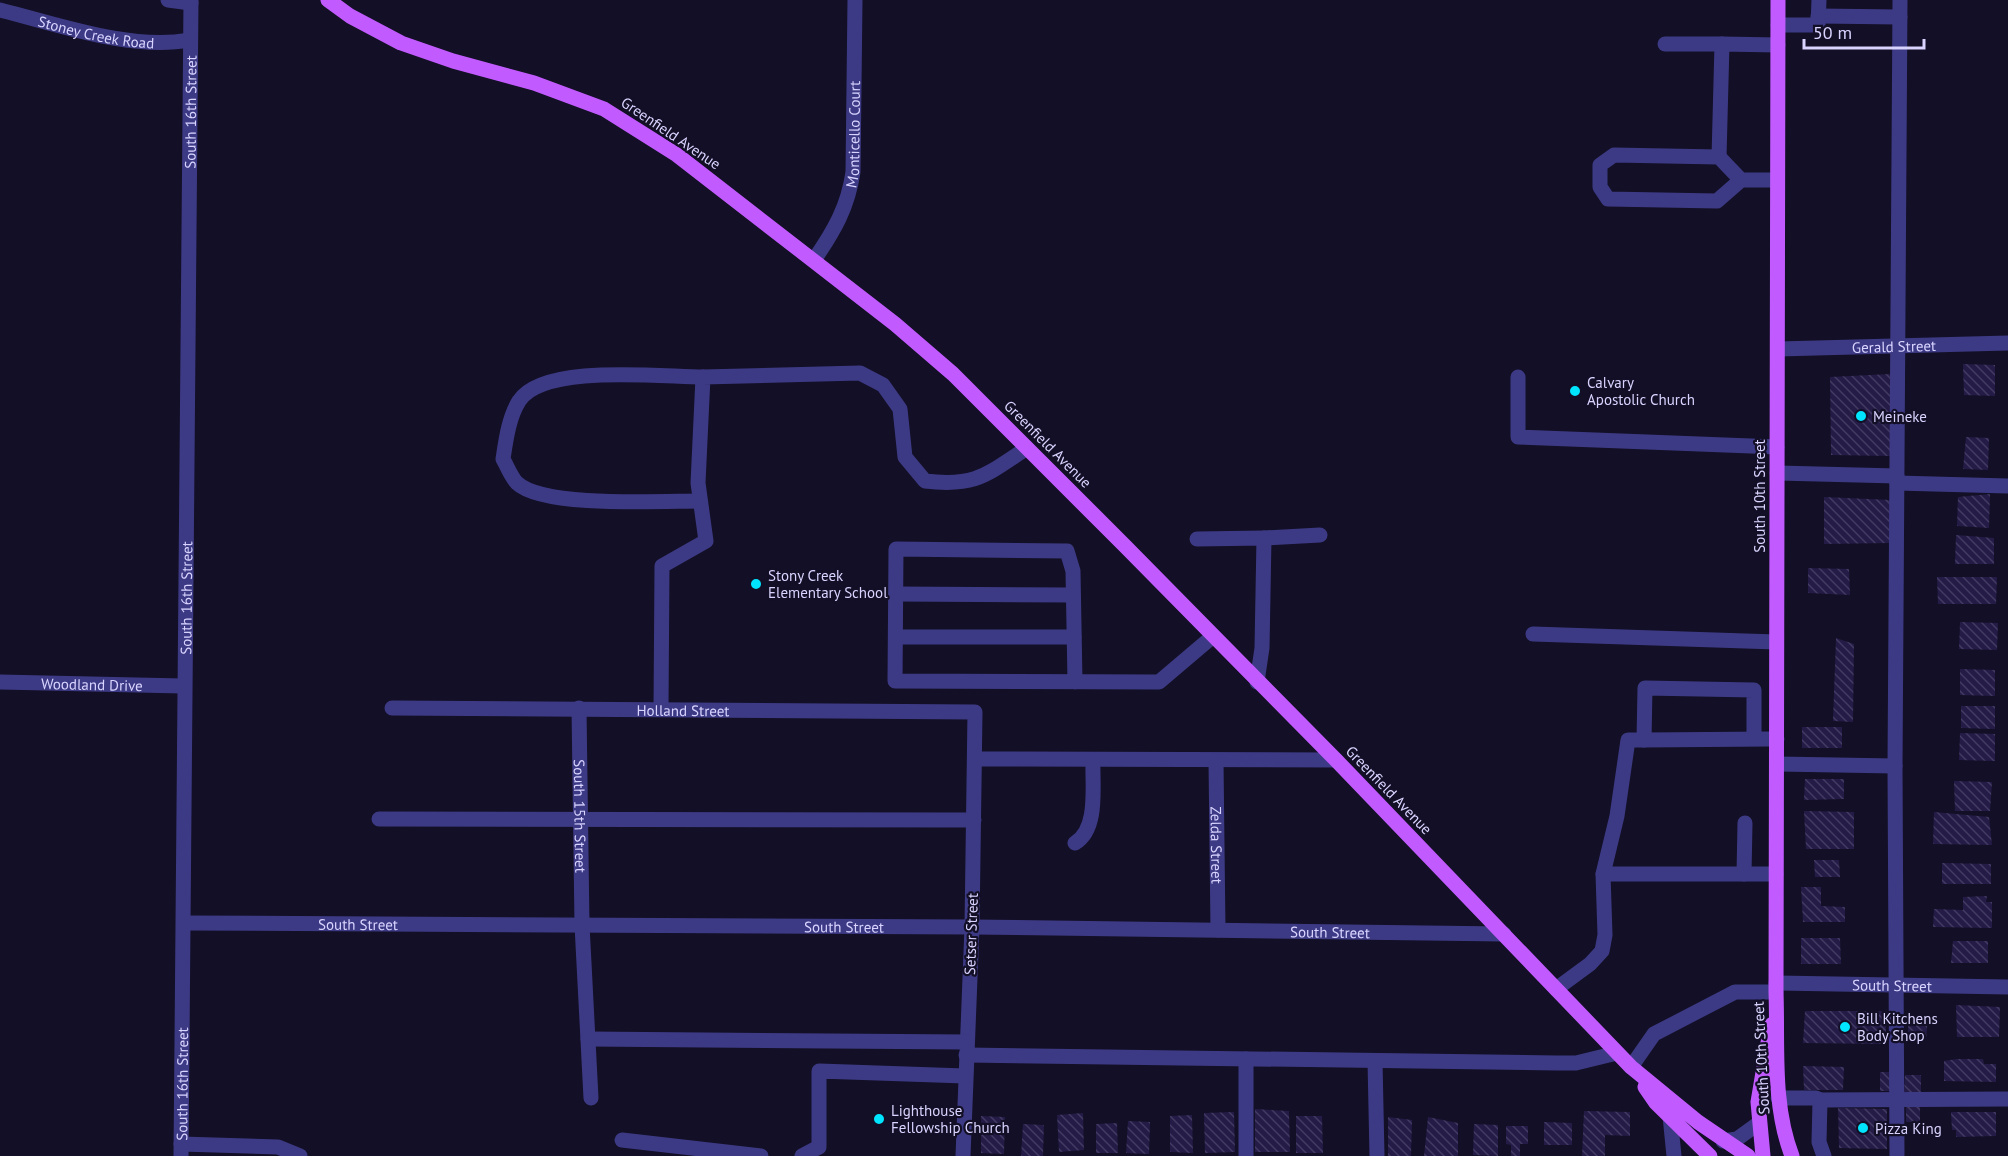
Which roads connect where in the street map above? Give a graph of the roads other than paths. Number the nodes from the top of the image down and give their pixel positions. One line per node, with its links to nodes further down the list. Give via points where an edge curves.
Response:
1 (168, 0): 7 (street)
2 (328, 0): 19 (main road, Greenfield Avenue, via 375,31 453,61 534,82 604,109 677,155)
3 (855, 0): 19 (street, Monticello Court, via 854,172 850,196 837,226)
4 (1778, 0): 11 (main road, South 10th Street)
5 (1818, 0): 9 (street)
6 (1900, 0): 10 (street)
7 (191, 2): 12 (street)
8 (1, 15): 12 (street, Stoney Creek Road, via 146,44)
9 (1818, 16): 10 (street); 11 (street, via 1818,25)
10 (1900, 17): 21 (street)
11 (1778, 25): 15 (main road, South 10th Street)
12 (189, 40): 44 (street, South 16th Street)
13 (1665, 44): 14 (street)
14 (1722, 44): 15 (street); 16 (street)
15 (1778, 45): 18 (main road, South 10th Street)
16 (1719, 157): 17 (street); 17 (street, via 1614,155 1600,165 1600,187 1608,199 1717,201)
17 (1741, 180): 18 (street)
18 (1777, 180): 22 (main road, South 10th Street)
19 (814, 260): 26 (main road, Greenfield Avenue, via 953,374)
20 (2008, 343): 21 (street, Gerald Street)
21 (1897, 346): 22 (street, Gerald Street); 28 (street)
22 (1778, 348): 25 (main road, South 10th Street)
23 (703, 377): 26 (street, via 860,373 883,385 900,409 905,457 925,481 953,484 983,477); 30 (street); 30 (street, via 570,375 546,381 520,399 503,459 518,483 548,497)
24 (1518, 377): 25 (street, via 1518,437)
25 (1777, 447): 27 (main road, South 10th Street)
26 (1027, 448): 39 (main road, Greenfield Avenue)
27 (1777, 473): 28 (street); 40 (main road, South 10th Street)
28 (1897, 479): 29 (street); 57 (street)
29 (2008, 486)
30 (700, 501): 47 (street, via 706,541 662,566)
31 (1320, 535): 32 (street)
32 (1264, 538): 33 (street); 43 (street, via 1262,648)
33 (1197, 539)
34 (896, 594): 35 (street); 35 (street, via 896,549 919,549 1067,550 1073,571); 37 (street)
35 (1073, 595): 38 (street)
36 (1533, 634): 40 (street)
37 (896, 637): 38 (street); 42 (street, via 895,681)
38 (1074, 637): 42 (street)
39 (1212, 637): 42 (street, via 1160,682); 43 (main road, Greenfield Avenue)
40 (1776, 642): 50 (main road, South 10th Street)
41 (0, 682): 44 (street, Woodland Drive)
42 (1075, 682)
43 (1257, 682): 54 (main road, Greenfield Avenue)
44 (183, 686): 66 (street, South 16th Street)
45 (392, 708): 46 (street, Holland Street)
46 (579, 708): 47 (street, Holland Street); 59 (street, South 15th Street)
47 (661, 709): 48 (street, Holland Street)
48 (975, 712): 52 (street, Setser Street)
49 (1754, 739): 50 (street); 51 (street); 51 (street, via 1754,690 1645,688)
50 (1777, 739): 56 (main road, South 10th Street)
51 (1644, 740): 63 (street, via 1628,740 1617,816)
52 (975, 759): 53 (street); 60 (street, Setser Street)
53 (1093, 760): 55 (street); 62 (street, via 1090,824 1084,838)
54 (1336, 760): 55 (street); 70 (main road, Greenfield Avenue)
55 (1216, 761): 69 (street, Zelda Street)
56 (1777, 764): 57 (street); 65 (main road, South 10th Street)
57 (1895, 766): 71 (street)
58 (379, 819): 59 (street)
59 (580, 819): 60 (street); 67 (street, South 15th Street)
60 (974, 820): 68 (street, Setser Street)
61 (1745, 823): 64 (street)
62 (1075, 843)
63 (1603, 874): 64 (street); 74 (street, via 1602,951)
64 (1744, 874): 65 (street)
65 (1776, 874): 73 (main road, South 10th Street)
66 (184, 923): 67 (street, South Street); 91 (street, South 16th Street)
67 (582, 925): 68 (street, South Street); 75 (street, South 15th Street)
68 (972, 927): 69 (street, South Street); 76 (street, Setser Street)
69 (1218, 930): 70 (street, South Street)
70 (1504, 934): 74 (main road, Greenfield Avenue)
71 (1898, 985): 72 (street, South Street); 73 (street, South Street); 84 (street)
72 (2008, 987)
73 (1776, 988): 80 (street, South Street, via 1736,992 1654,1034); 83 (main road, South 10th Street); 88 (main road, South 10th Street, via 1762,1068)
74 (1556, 989): 77 (main road, Greenfield Avenue)
75 (588, 1039): 76 (street); 82 (street, South 15th Street)
76 (966, 1048): 78 (street); 81 (street, Setser Street)
77 (1617, 1053): 79 (street, via 1557,1064); 80 (main road, Greenfield Avenue)
78 (1246, 1059): 79 (street); 96 (street)
79 (1375, 1060): 97 (street)
80 (1631, 1067): 87 (main road, Greenfield Avenue); 90 (main road, Greenfield Avenue)
81 (965, 1076): 94 (street, via 819,1071 819,1147); 95 (street, Setser Street)
82 (591, 1098)
83 (1779, 1098): 86 (street); 102 (main road, South 10th Street)
84 (1899, 1099): 85 (street); 86 (street); 104 (street)
85 (2008, 1099)
86 (1820, 1100): 103 (street, via 1819,1142)
87 (1670, 1116): 98 (street); 99 (main road, Greenfield Avenue)
88 (1759, 1123): 90 (street, via 1737,1139); 101 (main road, South 10th Street)
89 (622, 1140): 93 (street)
90 (1723, 1141): 100 (main road, Greenfield Avenue)
91 (181, 1150): 92 (street, via 278,1147)
92 (300, 1156)
93 (761, 1156)
94 (802, 1156)
95 (963, 1156)
96 (1246, 1156)
97 (1377, 1156)
98 (1674, 1156)
99 (1710, 1156)
100 (1748, 1156)
101 (1763, 1156)
102 (1792, 1156)
103 (1824, 1156)
104 (1898, 1156)

